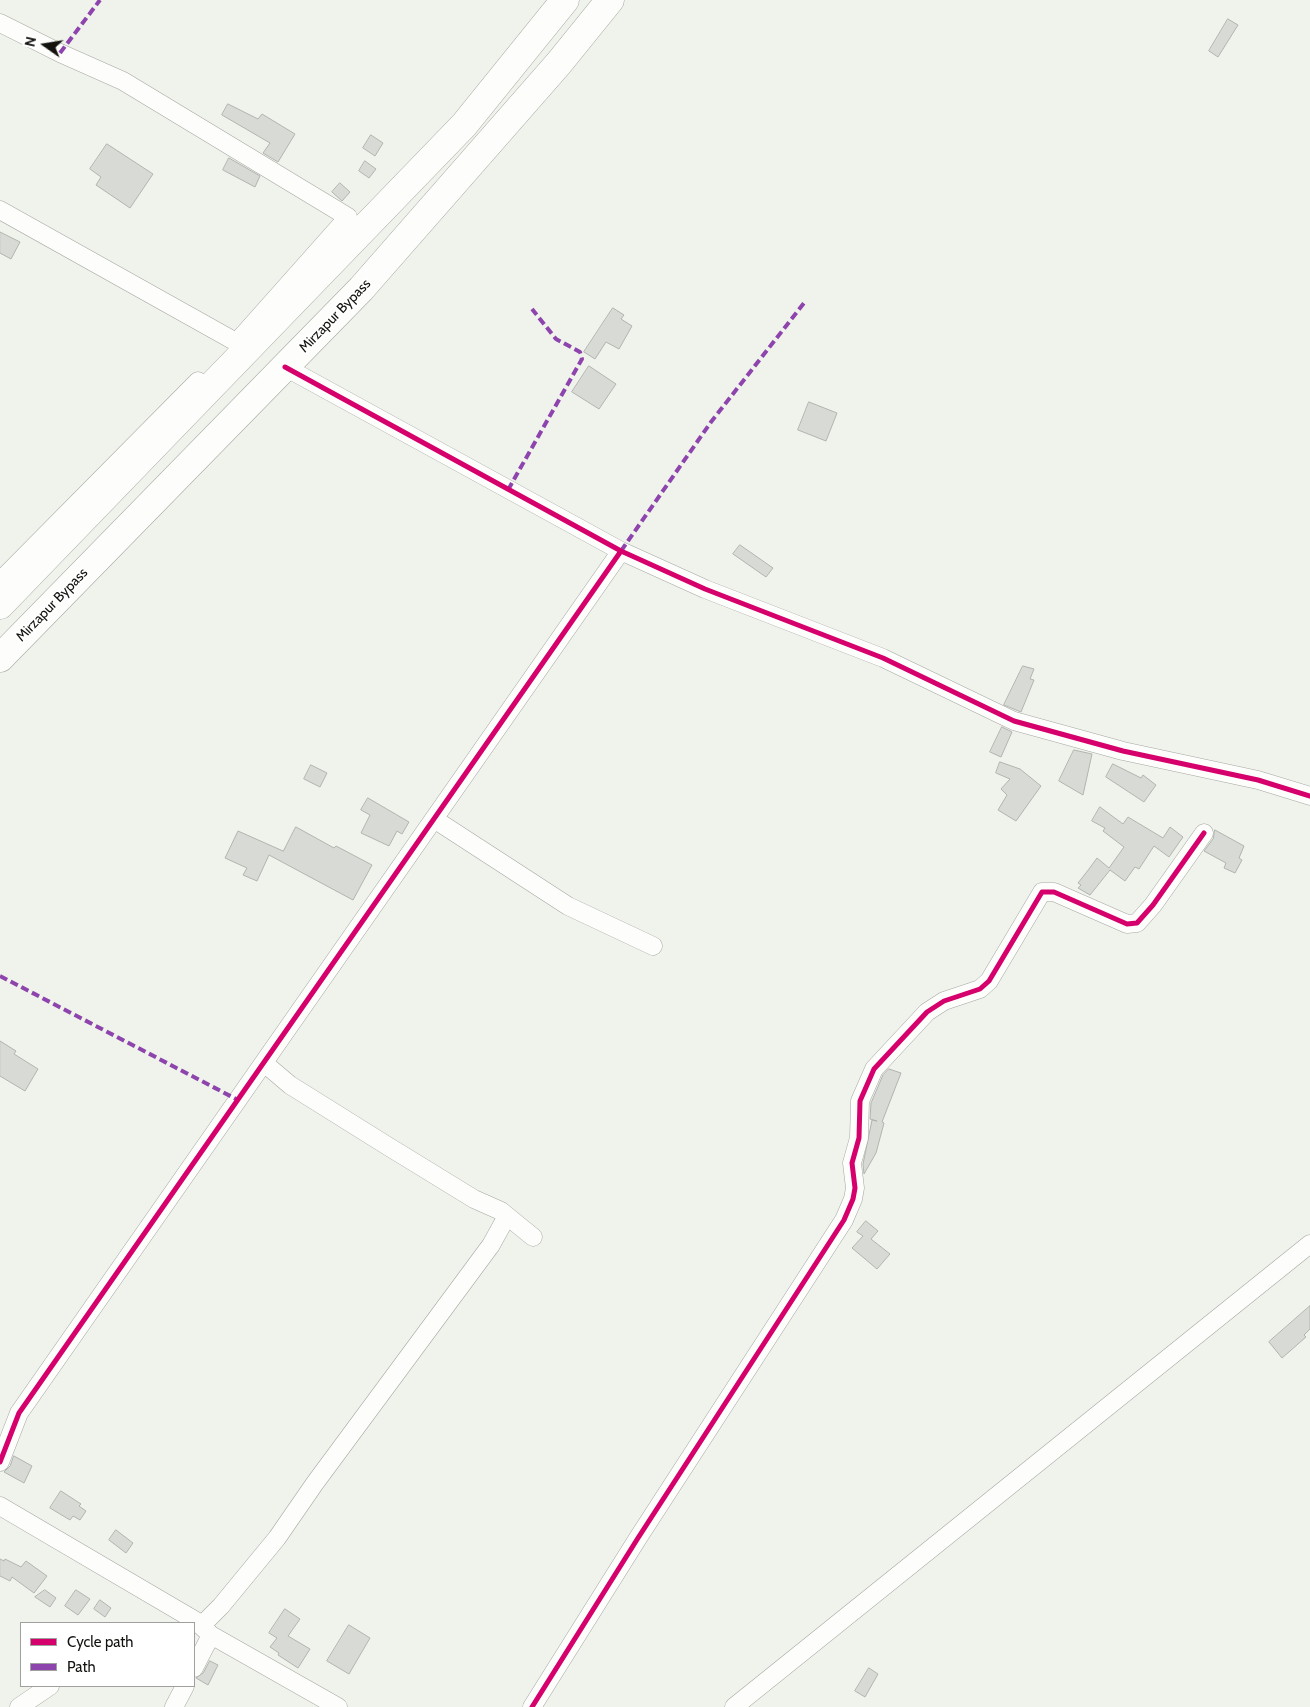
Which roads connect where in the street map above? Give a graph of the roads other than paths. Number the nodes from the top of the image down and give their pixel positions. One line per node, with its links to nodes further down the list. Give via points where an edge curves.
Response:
1 (565, 0): 9 (highway, via 464,125)
2 (610, 0): 6 (highway, Mirzapur Bypass, via 361,289)
3 (0, 23): 5 (street, via 123,81 348,217)
4 (0, 210): 5 (street)
5 (236, 342): 8 (street)
6 (285, 368): 7 (street); 10 (highway, Mirzapur Bypass)
7 (621, 552): 11 (street, via 705,589 883,658 1014,721 1124,751 1258,780); 12 (street)
8 (0, 581)
9 (0, 605)
10 (0, 658)
11 (1310, 796)
12 (434, 819): 14 (street, via 568,906); 15 (street)
13 (1204, 833): 29 (street, via 1137,923 1127,924 1054,892 1042,892 989,981 980,989 944,1001 927,1012 874,1069 860,1101 859,1138 852,1164 855,1188 850,1209)
14 (653, 946)
15 (264, 1063): 16 (street, via 290,1085 474,1199); 19 (street, via 20,1413)
16 (507, 1216): 17 (street); 22 (street, via 491,1245 314,1483 277,1538 221,1606)
17 (532, 1237)
18 (1310, 1244): 30 (street)
19 (0, 1462)
20 (0, 1506): 21 (street)
21 (192, 1622)
22 (199, 1626): 23 (street); 28 (street)
23 (195, 1660)
24 (49, 1687): 26 (street)
25 (184, 1687): 27 (street)
26 (19, 1707)
27 (174, 1707)
28 (338, 1707)
29 (532, 1707)
30 (734, 1707)

